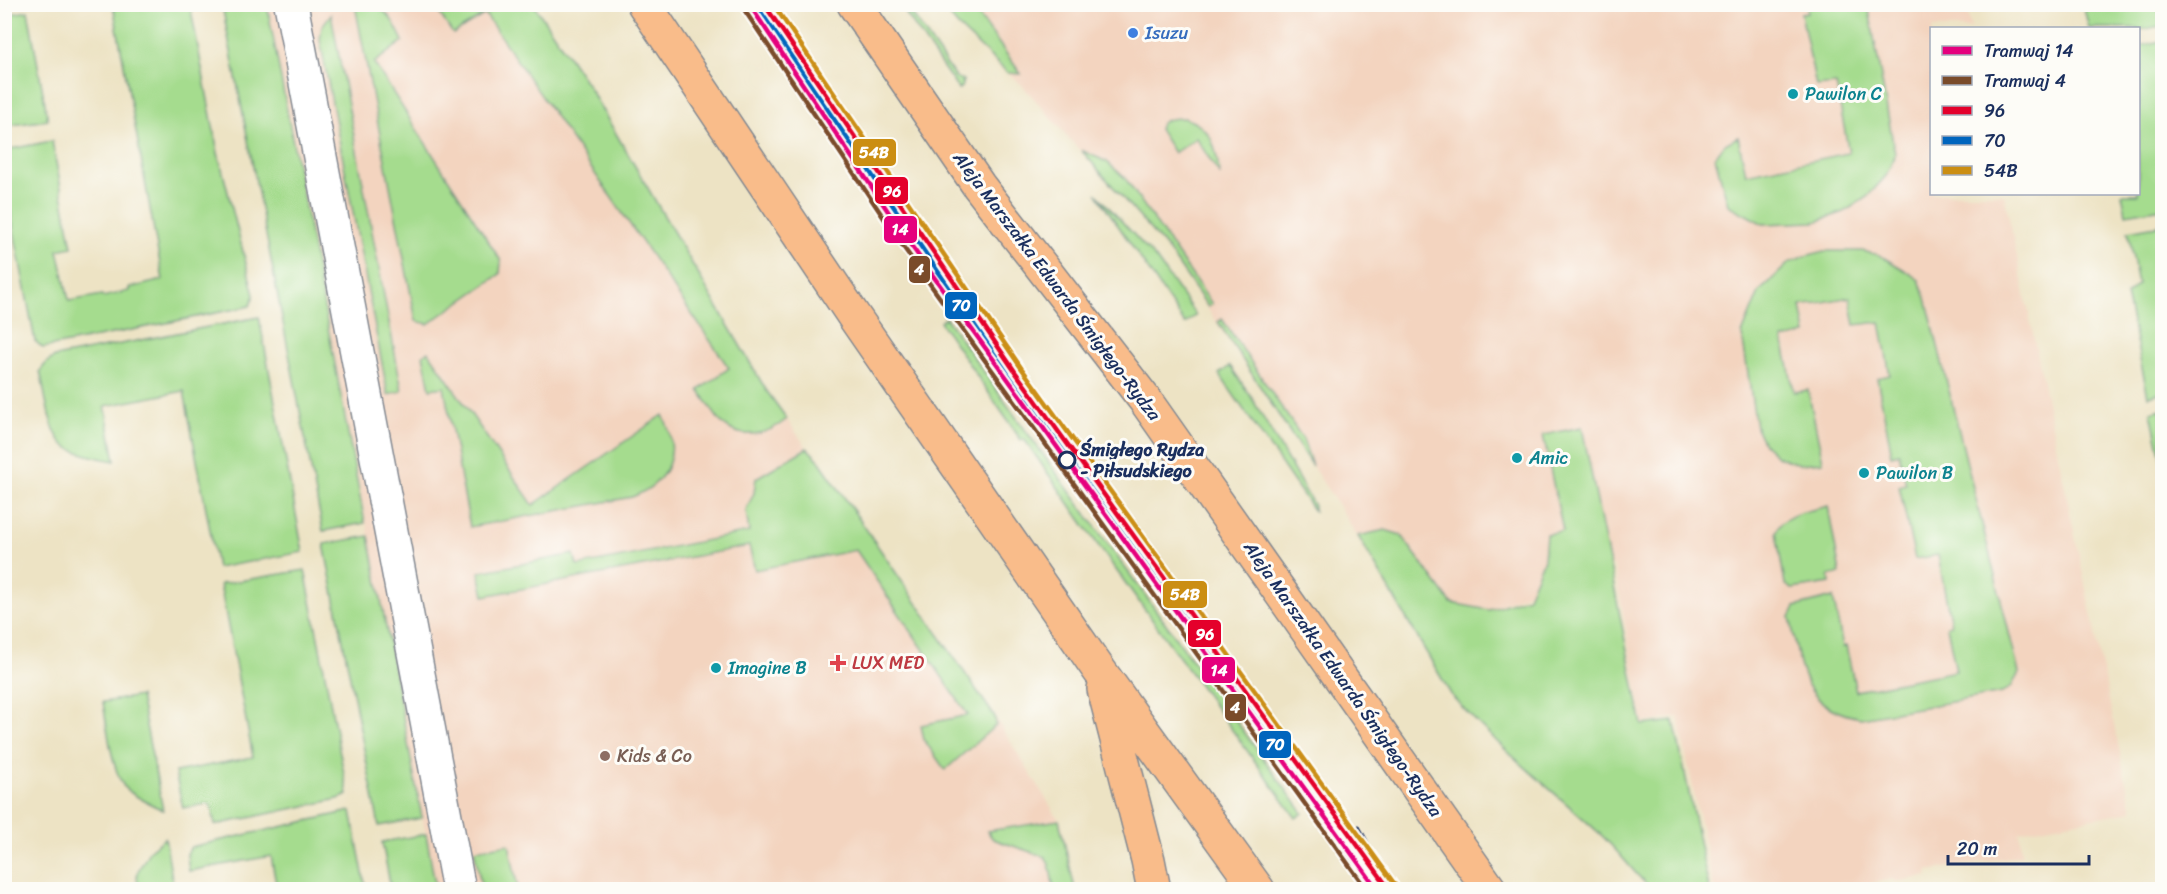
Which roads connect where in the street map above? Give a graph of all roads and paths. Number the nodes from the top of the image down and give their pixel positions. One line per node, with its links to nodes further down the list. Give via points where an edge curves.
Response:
1 (291, 4): 5 (street)
2 (644, 4): 4 (main road)
3 (854, 4): 8 (main road, Aleja Marszałka Edwarda Śmigłego-Rydza, via 979,186 1145,400)
4 (1099, 670): 6 (main road); 7 (main road)
5 (459, 890)
6 (1154, 890)
7 (1258, 890)
8 (1490, 890)

